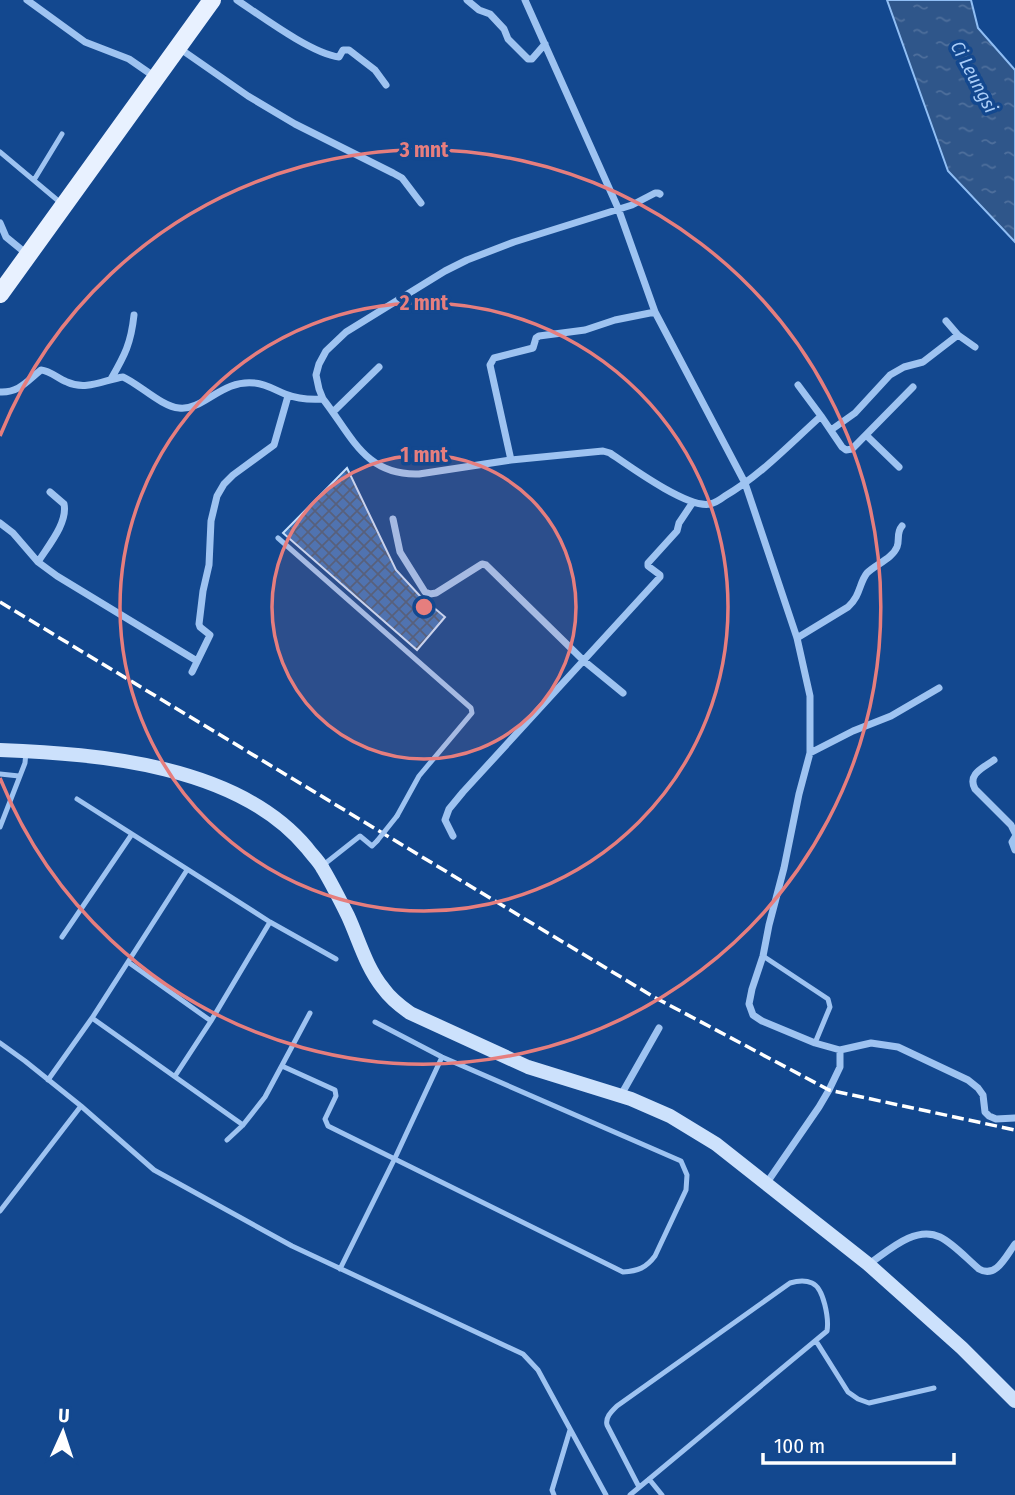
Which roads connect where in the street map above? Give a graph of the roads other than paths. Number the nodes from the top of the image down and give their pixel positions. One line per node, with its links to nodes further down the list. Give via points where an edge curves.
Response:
1 (27, 0): 8 (street, via 85,42 118,53)
2 (212, 0): 7 (main road)
3 (237, 0): 9 (street, via 297,39 330,54 339,57 349,50 376,70)
4 (467, 0): 6 (street, via 490,14 528,60)
5 (525, 0): 6 (street)
6 (545, 44): 16 (street)
7 (178, 47): 8 (main road); 14 (street, via 248,96 402,178)
8 (155, 78): 15 (main road)
9 (386, 85)
10 (62, 134): 12 (lane)
11 (0, 152): 12 (lane)
12 (34, 180): 15 (lane)
13 (660, 194): 16 (street)
14 (421, 203)
15 (64, 206): 18 (main road)
16 (618, 208): 20 (street); 31 (street, via 467,260 346,332 319,364 316,375)
17 (0, 222): 18 (street, via 6,237)
18 (28, 255): 19 (main road)
19 (0, 294)
20 (655, 312): 36 (street, via 539,336 533,348 491,361); 38 (street)
21 (134, 315): 26 (street, via 131,340)
22 (946, 321): 23 (street)
23 (958, 335): 24 (street); 34 (street, via 923,362 890,374 855,413)
24 (975, 347)
25 (379, 367): 32 (street)
26 (111, 379): 29 (street, via 81,386 44,370 22,388); 30 (street, via 126,377 179,408 194,406 237,383 255,383)
27 (798, 385): 33 (street)
28 (913, 387): 35 (street)
29 (0, 392)
30 (288, 396): 31 (street); 47 (street, via 274,445 233,475 216,496 199,624 210,634)
31 (323, 399): 32 (street)
32 (333, 412): 36 (street, via 362,453 391,472 419,474)
33 (821, 416): 34 (street); 38 (street)
34 (831, 430): 35 (street, via 848,451)
35 (866, 435): 37 (street)
36 (511, 460): 40 (street, via 603,451)
37 (899, 467)
38 (745, 483): 40 (street, via 711,504); 46 (street)
39 (50, 492): 45 (street, via 64,504 65,513)
40 (693, 502): 48 (street, via 677,531 648,563 660,577)
41 (393, 519): 48 (street, via 399,548 425,592 436,593 486,565)
42 (0, 523): 45 (street)
43 (902, 526): 46 (street, via 896,550 866,574 848,607)
44 (278, 538): 64 (lane, bridge, via 472,713 419,776 377,841 372,846 360,836)
45 (37, 562): 47 (street)
46 (797, 638): 54 (street, via 810,696)
47 (197, 661): 49 (street)
48 (584, 661): 51 (street); 62 (street, via 450,809 445,820)
49 (192, 672)
50 (939, 688): 54 (street)
51 (623, 693)
52 (0, 750): 53 (street)
53 (26, 751): 57 (lane); 64 (street, via 122,760 214,785 279,821)
54 (810, 753): 68 (street)
55 (994, 760): 61 (street, via 975,774 973,784)
56 (0, 775): 57 (lane)
57 (19, 776): 59 (lane)
58 (77, 799): 60 (lane)
59 (0, 827)
60 (132, 834): 65 (lane); 67 (lane)
61 (1015, 835): 63 (street)
62 (453, 836)
63 (1015, 850)
64 (321, 866): 83 (street, via 382,988 410,1013 528,1067)
65 (187, 870): 66 (lane); 70 (lane)
66 (270, 922): 69 (lane); 73 (lane)
67 (62, 937)
68 (763, 956): 77 (lane, via 828,999 830,1007); 77 (street, via 750,997 753,1014)
69 (336, 959)
70 (128, 962): 72 (lane); 73 (lane)
71 (310, 1013): 80 (lane)
72 (92, 1018): 81 (lane); 82 (lane)
73 (211, 1021): 81 (lane)
74 (375, 1022): 79 (lane)
75 (659, 1028): 83 (street)
76 (0, 1043): 82 (lane)
77 (815, 1043): 78 (street)
78 (840, 1050): 85 (street, via 871,1043 898,1047 968,1080 983,1095 989,1116); 89 (street, via 840,1067 829,1090)
79 (442, 1057): 88 (lane); 88 (lane, via 681,1161 687,1175 686,1190 655,1256 639,1270 623,1272)
80 (282, 1066): 86 (lane); 88 (lane, via 336,1092 325,1119 327,1126)
81 (175, 1076): 86 (lane)
82 (48, 1080): 84 (lane)
83 (621, 1095): 89 (street, via 670,1116 716,1144)
84 (81, 1105): 90 (lane); 93 (lane, via 155,1170)
85 (1015, 1118)
86 (243, 1125): 87 (lane)
87 (228, 1140)
88 (395, 1158): 93 (lane)
89 (766, 1184): 92 (street)
90 (0, 1211)
91 (1015, 1244): 92 (street, via 990,1272 979,1269 933,1234 903,1240)
92 (868, 1264): 96 (street)
93 (340, 1269): 97 (lane, via 523,1354 538,1370)
94 (816, 1341): 95 (lane, via 848,1392 858,1399 869,1403); 98 (lane); 99 (lane, via 827,1331 828,1321 818,1287 789,1283 617,1406 606,1422)
95 (934, 1388)
96 (1015, 1401)
97 (570, 1430): 100 (lane); 101 (lane)
98 (649, 1479): 99 (lane); 103 (lane)
99 (639, 1487): 102 (lane)
100 (554, 1495)
101 (606, 1495)
102 (630, 1495)
103 (662, 1495)

